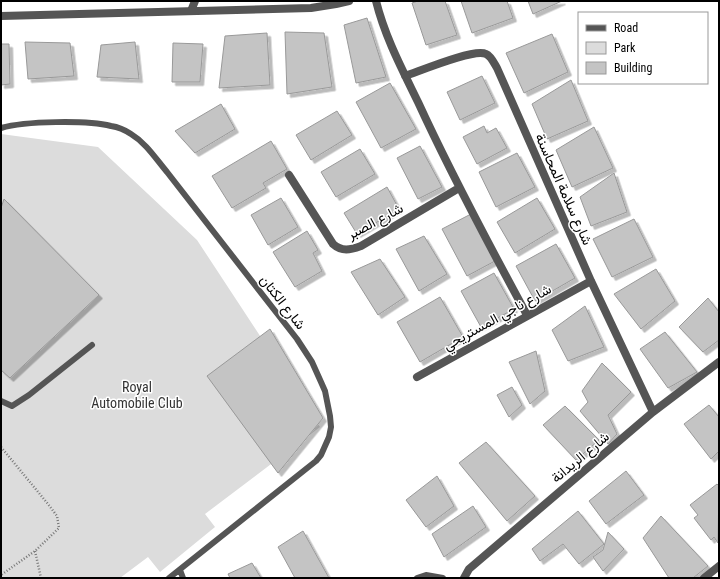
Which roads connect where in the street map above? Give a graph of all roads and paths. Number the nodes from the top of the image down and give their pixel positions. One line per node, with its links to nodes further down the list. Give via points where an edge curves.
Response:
1 (195, 1): 4 (street)
2 (349, 1): 4 (street, via 311,8)
3 (376, 1): 6 (street, via 392,48)
4 (191, 11): 5 (street)
5 (1, 16)
6 (405, 76): 9 (street); 10 (street, شارع سلامة المحاسنة, via 470,53 486,54 490,58 497,68)
7 (1, 128): 20 (lane, شارع الكتان, via 27,124 98,124 122,129 132,135 150,151 167,172 297,339 321,382 327,399 331,427 316,461)
8 (289, 175): 9 (street, شارع الصبر, via 334,244 342,250 361,246)
9 (459, 188): 11 (street)
10 (591, 281): 11 (street, شارع ناجي المستريحي); 16 (street, شارع سلامة المحاسنة)
11 (527, 315): 14 (street, شارع ناجي المستريحي)
12 (92, 345): 15 (lane, via 12,406)
13 (719, 362): 16 (street, شارع الريدانة)
14 (417, 376)
15 (1, 401)
16 (654, 412): 27 (street, شارع الريدانة, via 469,569)
17 (1, 447): 18 (path, via 57,516 59,528)
18 (35, 551): 21 (path); 22 (path)
19 (719, 566): 28 (street)
20 (180, 570): 23 (lane, شارع الكتان); 24 (lane)
21 (1, 575)
22 (42, 578)
23 (169, 578)
24 (183, 578)
25 (417, 578): 26 (lane, via 426,575)
26 (443, 578)
27 (464, 578)
28 (704, 578)

